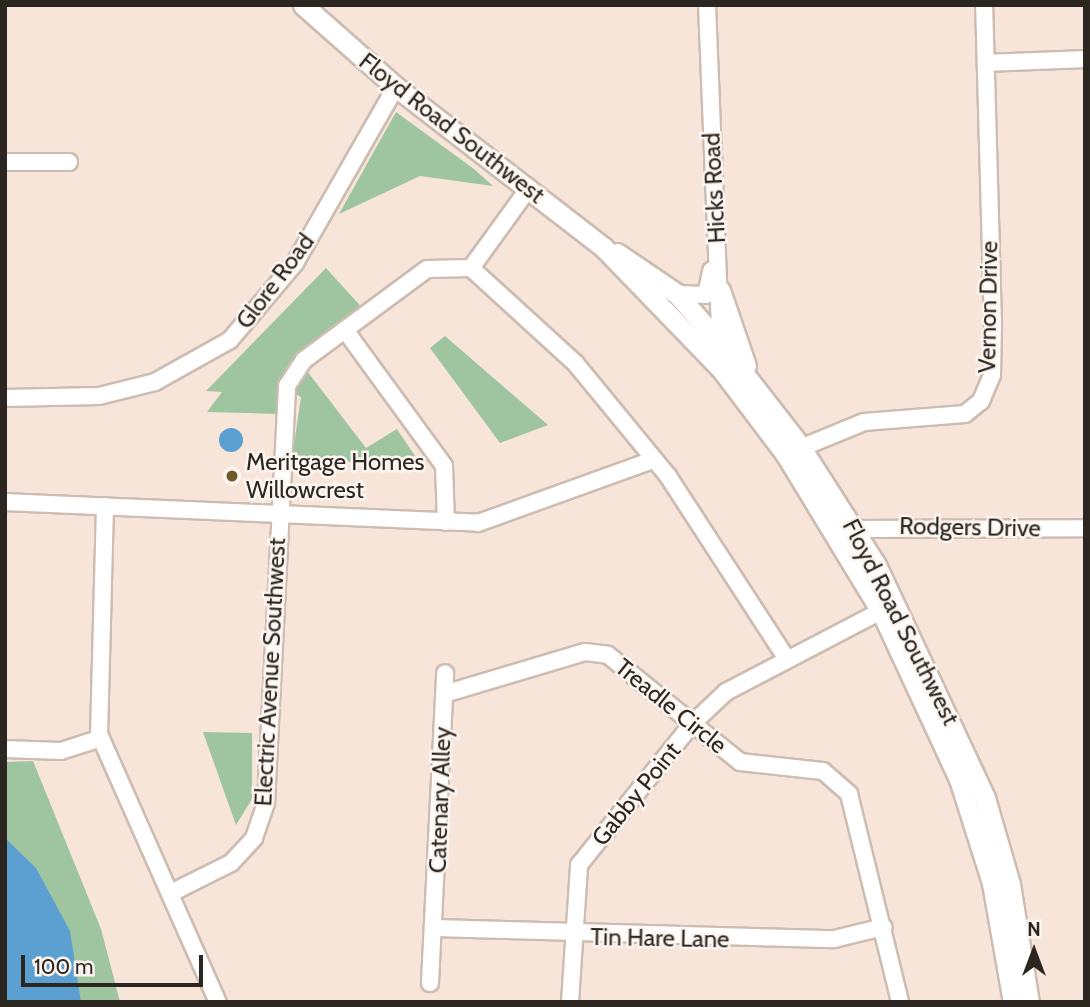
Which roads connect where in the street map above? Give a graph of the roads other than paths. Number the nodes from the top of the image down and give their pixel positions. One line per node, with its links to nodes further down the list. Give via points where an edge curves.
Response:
1 (303, 5): 6 (main road, Floyd Road Southwest)
2 (707, 5): 10 (street, Hicks Road)
3 (984, 5): 5 (street, Vernon Drive)
4 (1085, 59): 5 (street)
5 (986, 63): 20 (street, Vernon Drive, via 993,324 992,375 981,401 965,414 864,422)
6 (396, 88): 9 (main road, Floyd Road Southwest); 18 (street, Glore Road, via 295,263 230,340 195,366 155,382 99,396)
7 (5, 162): 8 (street)
8 (69, 162)
9 (529, 188): 11 (main road, Floyd Road Southwest); 12 (street)
10 (716, 242): 13 (street, Hicks Road); 14 (street, via 706,295)
11 (603, 247): 14 (main road, Floyd Road Southwest, via 644,267); 17 (main road, Floyd Road Southwest)
12 (471, 268): 15 (street, Electric Avenue Southwest, via 428,268); 21 (street, via 570,357)
13 (720, 290): 16 (street, Hicks Road); 19 (main road, via 737,345)
14 (677, 294): 16 (main road, Floyd Road Southwest)
15 (345, 330): 24 (street, Electric Avenue Southwest, via 304,360 286,386); 25 (street, via 444,466)
16 (721, 344): 17 (street, Hicks Road); 19 (main road, Floyd Road Southwest)
17 (722, 370): 20 (main road, Floyd Road Southwest)
18 (5, 398)
19 (767, 403): 20 (main road, Floyd Road Southwest)
20 (793, 450): 26 (main road, Floyd Road Southwest); 28 (main road, Floyd Road Southwest)
21 (650, 461): 25 (street, via 478,523); 29 (street, via 668,476)
22 (5, 502): 23 (street)
23 (105, 506): 24 (street); 33 (street)
24 (279, 512): 25 (street); 35 (street, Electric Avenue Southwest, via 266,803 254,838 231,863)
25 (446, 522)
26 (855, 528): 27 (street, Rodgers Drive); 44 (main road, Floyd Road Southwest, via 935,680 985,798 1010,884)
27 (1085, 528)
28 (881, 611): 29 (street, Gabby Point); 43 (main road, Floyd Road Southwest, via 938,729 978,831)
29 (786, 658): 32 (street, Gabby Point, via 726,692)
30 (445, 673): 31 (street, Catenary Alley)
31 (444, 694): 32 (street, Treadle Circle, via 553,659 597,653 608,655); 37 (street, Catenary Alley)
32 (692, 724): 36 (street, Treadle Circle, via 740,762 823,771 849,794); 38 (street, Gabby Point, via 579,865)
33 (101, 738): 34 (street, via 61,751); 35 (street)
34 (5, 749)
35 (173, 892): 40 (street)
36 (884, 927): 38 (street, Tin Hare Lane, via 834,939); 42 (street, Treadle Circle)
37 (435, 928): 38 (street, Tin Hare Lane); 39 (street)
38 (571, 937): 41 (street, Gabby Point)
39 (430, 983)
40 (218, 1002)
41 (570, 1002)
42 (900, 1002)
43 (1013, 1002)
44 (1029, 1002)

